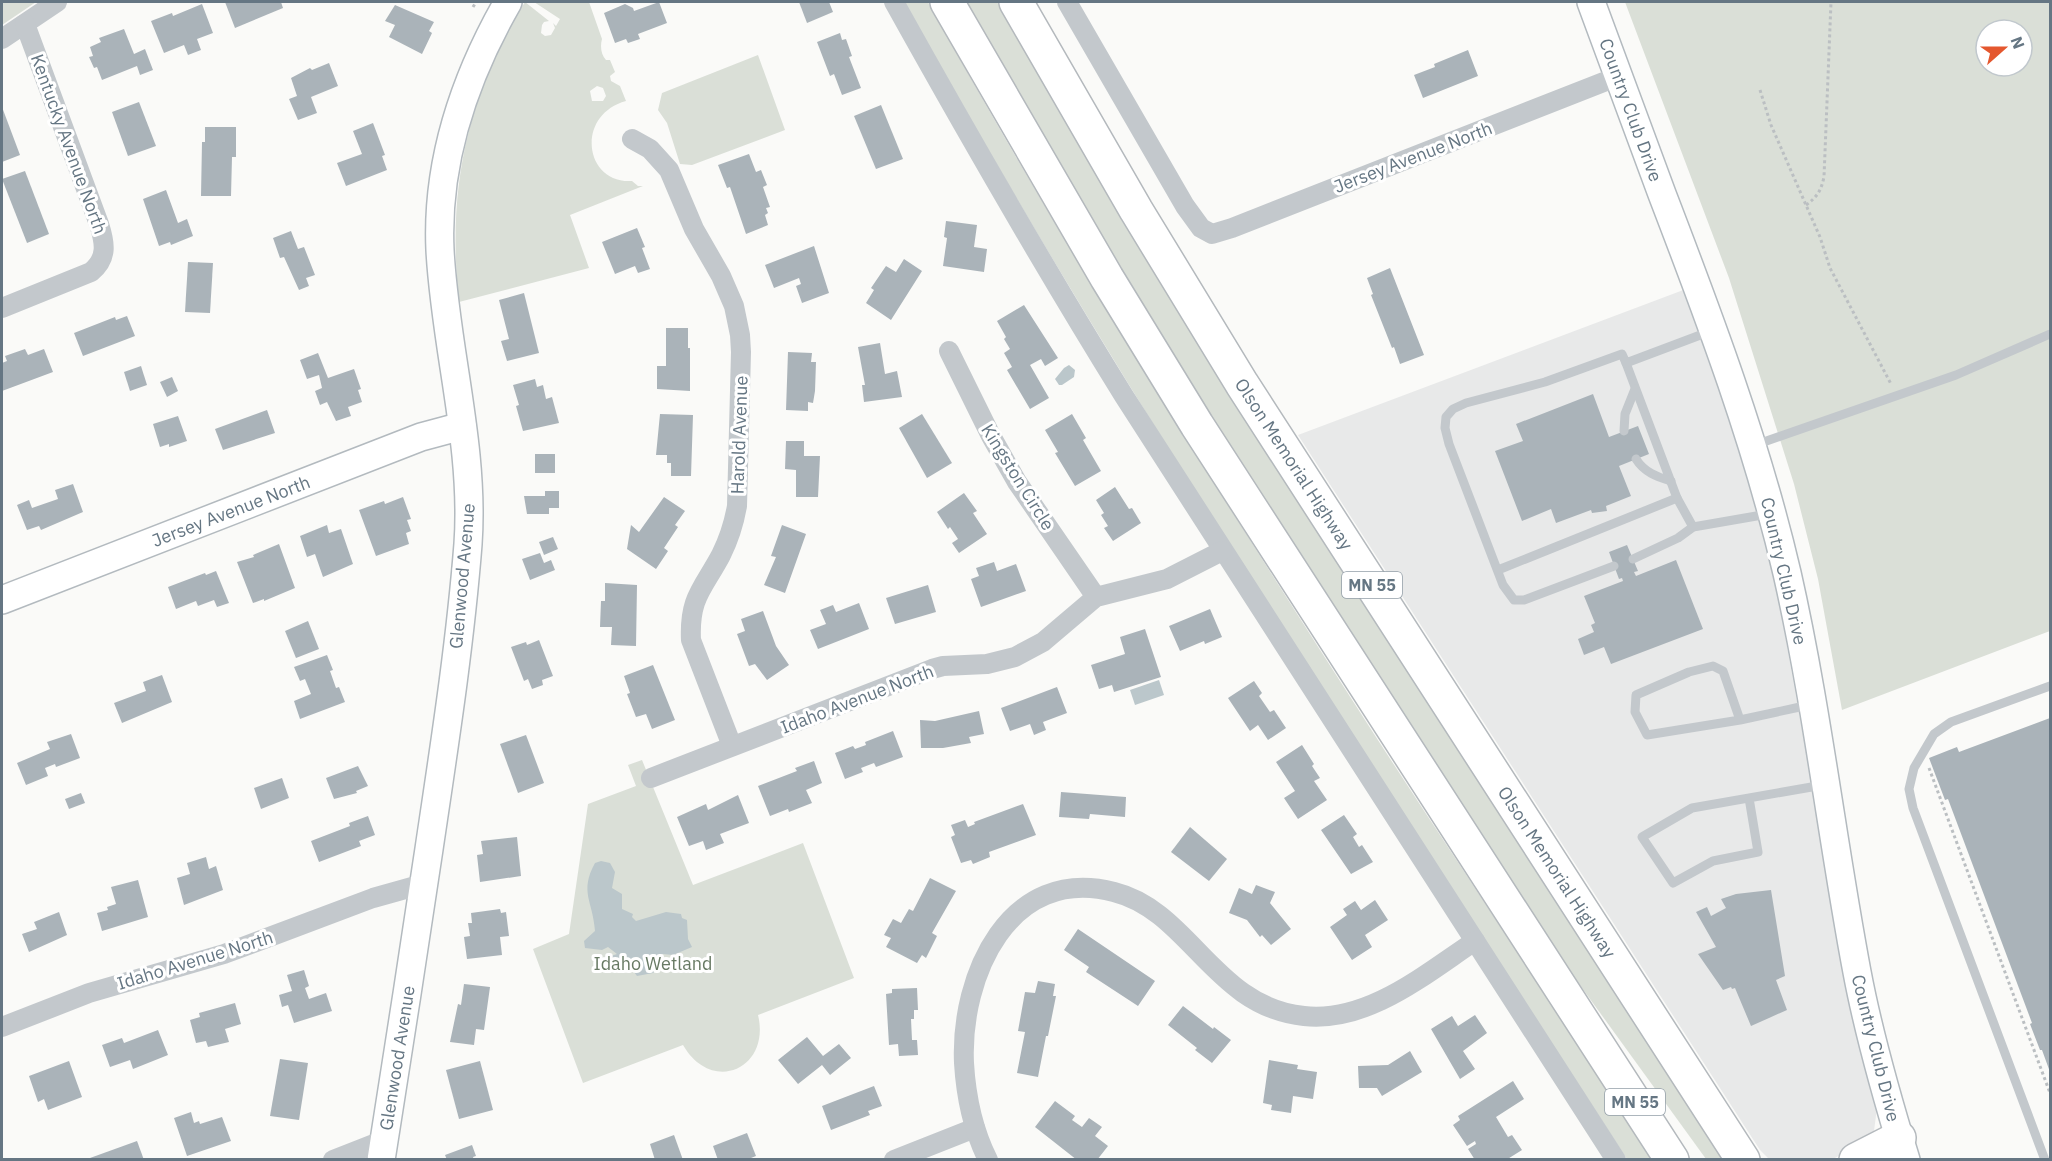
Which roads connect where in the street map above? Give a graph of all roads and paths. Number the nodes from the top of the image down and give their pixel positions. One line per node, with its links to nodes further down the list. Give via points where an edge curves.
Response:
1 (57, 2): 11 (street)
2 (476, 2): 10 (path)
3 (506, 2): 24 (street, Glenwood Avenue, via 468,85 453,134 443,189 442,266)
4 (894, 2): 32 (street, via 1071,309)
5 (947, 2): 58 (highway, MN 55, via 1197,425)
6 (1016, 2): 53 (highway, Olson Memorial Highway / MN 55, via 1242,384)
7 (1067, 2): 13 (street, Jersey Avenue North, via 1185,206 1207,232 1218,234)
8 (1592, 2): 13 (street, Country Club Drive)
9 (1831, 2): 16 (path, via 1824,177 1817,197)
10 (473, 7)
11 (25, 24): 12 (street); 17 (street, Kentucky Avenue North, via 99,224 104,255 91,272)
12 (2, 39)
13 (1619, 76): 18 (street, Country Club Drive)
14 (1760, 90): 16 (path)
15 (632, 140): 41 (street, Harold Avenue, via 650,149 669,170 694,229 728,292 741,335 737,506 722,554 694,601 690,627 691,640)
16 (1805, 206): 23 (path, via 1830,268)
17 (2, 308)
18 (1713, 330): 21 (lane); 26 (street, Country Club Drive)
19 (2050, 334): 23 (lane)
20 (949, 351): 36 (street, Kingston Circle, via 1017,482)
21 (1626, 363): 22 (lane); 35 (lane, via 1622,354 1545,382 1466,403 1446,417 1449,444)
22 (1635, 389): 25 (lane, via 1625,414); 28 (lane)
23 (1897, 396): 26 (lane)
24 (462, 426): 37 (street, Jersey Avenue North, via 421,437); 46 (street, Glenwood Avenue, via 469,487 468,542)
25 (1624, 431)
26 (1753, 446): 30 (street, Country Club Drive)
27 (1636, 459): 28 (lane, via 1656,477)
28 (1671, 481): 29 (lane)
29 (1677, 498): 31 (lane); 35 (lane)
30 (1772, 514): 31 (lane); 39 (street, Country Club Drive)
31 (1693, 527): 33 (lane)
32 (1222, 551): 36 (street, Idaho Avenue North, via 1167,579); 47 (street)
33 (1633, 559)
34 (1614, 566): 35 (lane, via 1524,600 1514,600 1508,594)
35 (1498, 570)
36 (1096, 597): 41 (street, Idaho Avenue North, via 1043,642 1015,657 932,669)
37 (2, 600)
38 (2050, 686): 42 (lane, via 1951,722 1934,734)
39 (1812, 705): 40 (lane); 44 (street, Country Club Drive)
40 (1740, 720): 40 (lane, via 1723,671 1713,666 1636,695 1635,712 1647,735)
41 (732, 747): 43 (street, Idaho Avenue North)
42 (1923, 751): 49 (path); 60 (lane, via 1909,789 1913,808)
43 (651, 778)
44 (1825, 784): 45 (lane); 51 (street, Country Club Drive, via 1870,1034)
45 (1749, 798): 45 (lane, via 1692,808 1642,837 1672,884 1713,861 1758,852)
46 (423, 884): 48 (street, Idaho Avenue North, via 373,898 224,954 89,993); 52 (street, Glenwood Avenue)
47 (1475, 941): 50 (street, via 1378,1003 1334,1016 1305,1016 1275,1010 1247,997 1165,920 1134,899 1098,888 1055,892 1027,906 1005,924 975,985 966,1022 964,1062); 57 (street)
48 (2, 1027)
49 (2050, 1092)
50 (975, 1128): 55 (street); 56 (street)
51 (1903, 1149): 59 (highway)
52 (383, 1150): 54 (street)
53 (1741, 1153)
54 (333, 1160)
55 (894, 1160)
56 (988, 1160)
57 (1616, 1160)
58 (1672, 1160)
59 (1856, 1160)
60 (2045, 1160)

